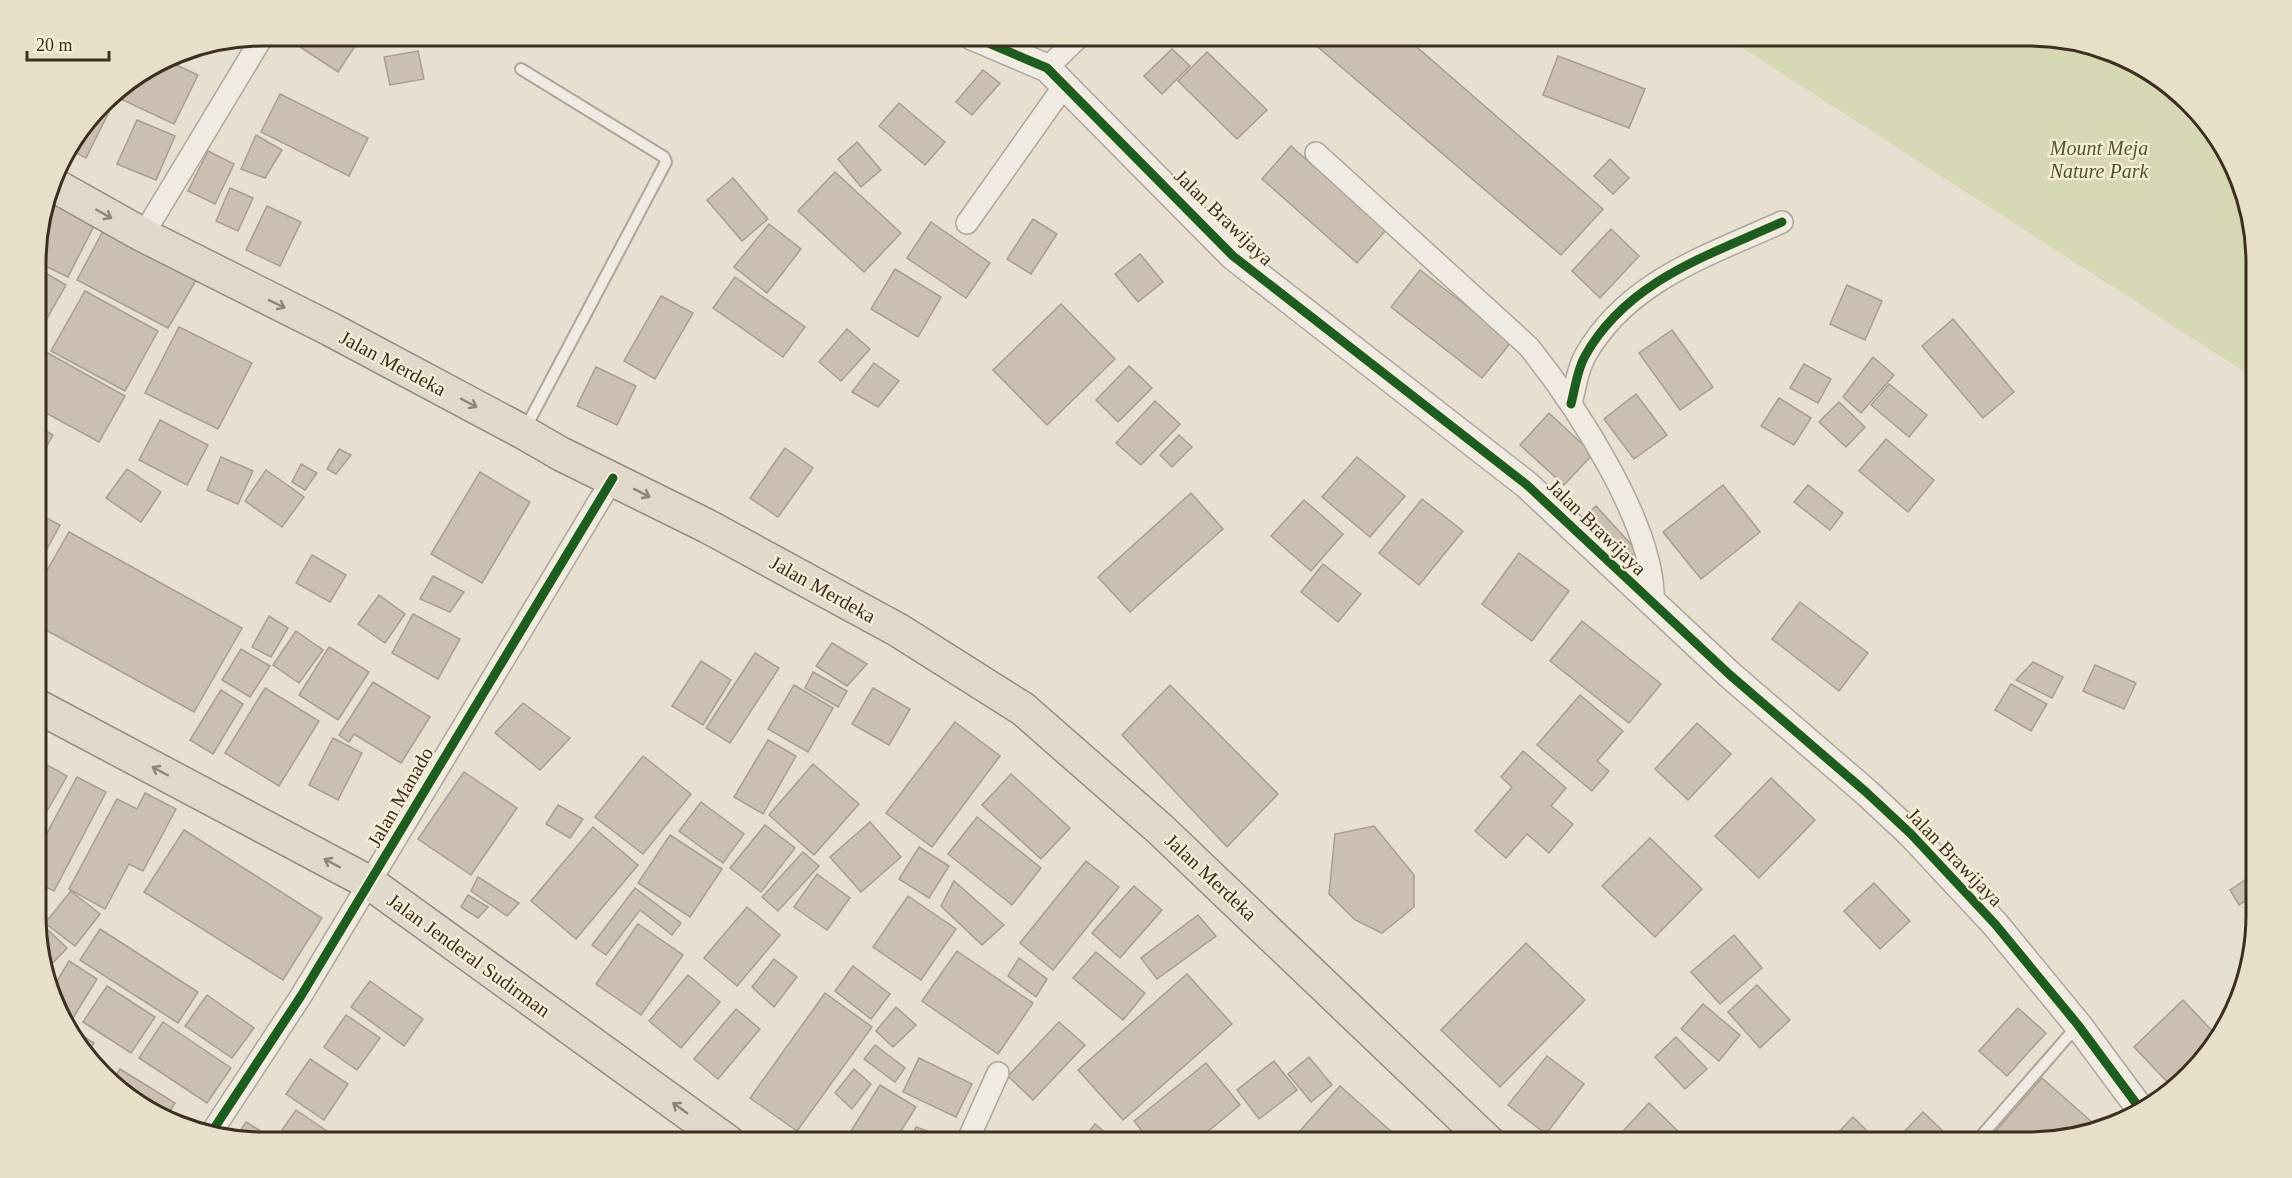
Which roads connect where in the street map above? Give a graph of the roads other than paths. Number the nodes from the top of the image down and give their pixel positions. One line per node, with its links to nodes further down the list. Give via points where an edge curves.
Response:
1 (257, 46): 10 (street)
2 (992, 46): 5 (street, Jalan Brawijaya)
3 (1074, 46): 5 (street)
4 (521, 69): 12 (lane, via 664,157 666,162)
5 (1056, 77): 9 (street); 14 (street, Jalan Brawijaya, via 1233,256 1527,485)
6 (1316, 153): 11 (street, via 1529,347)
7 (60, 188): 10 (highway, Jalan Merdeka, one-way to 10)
8 (1782, 222): 11 (street, via 1652,283 1611,317 1584,358)
9 (967, 223)
10 (143, 235): 12 (highway, Jalan Merdeka, one-way to 12)
11 (1571, 404): 14 (street, via 1636,524 1651,562)
12 (523, 432): 13 (highway, Jalan Merdeka)
13 (613, 478): 16 (street, Jalan Manado); 23 (highway, Jalan Merdeka, one-way to 23, via 898,630 1023,709 1177,845)
14 (1653, 605): 17 (street, Jalan Brawijaya, via 1911,834 1995,924)
15 (46, 710): 16 (highway, Jalan Jenderal Sudirman, one-way to 15)
16 (370, 883): 20 (street, Jalan Manado); 21 (highway, Jalan Jenderal Sudirman, one-way to 16)
17 (2078, 1025): 19 (street, Jalan Brawijaya); 24 (lane)
18 (998, 1073): 22 (street)
19 (2136, 1103)
20 (216, 1126)
21 (714, 1132)
22 (971, 1132)
23 (1478, 1132)
24 (1985, 1132)

